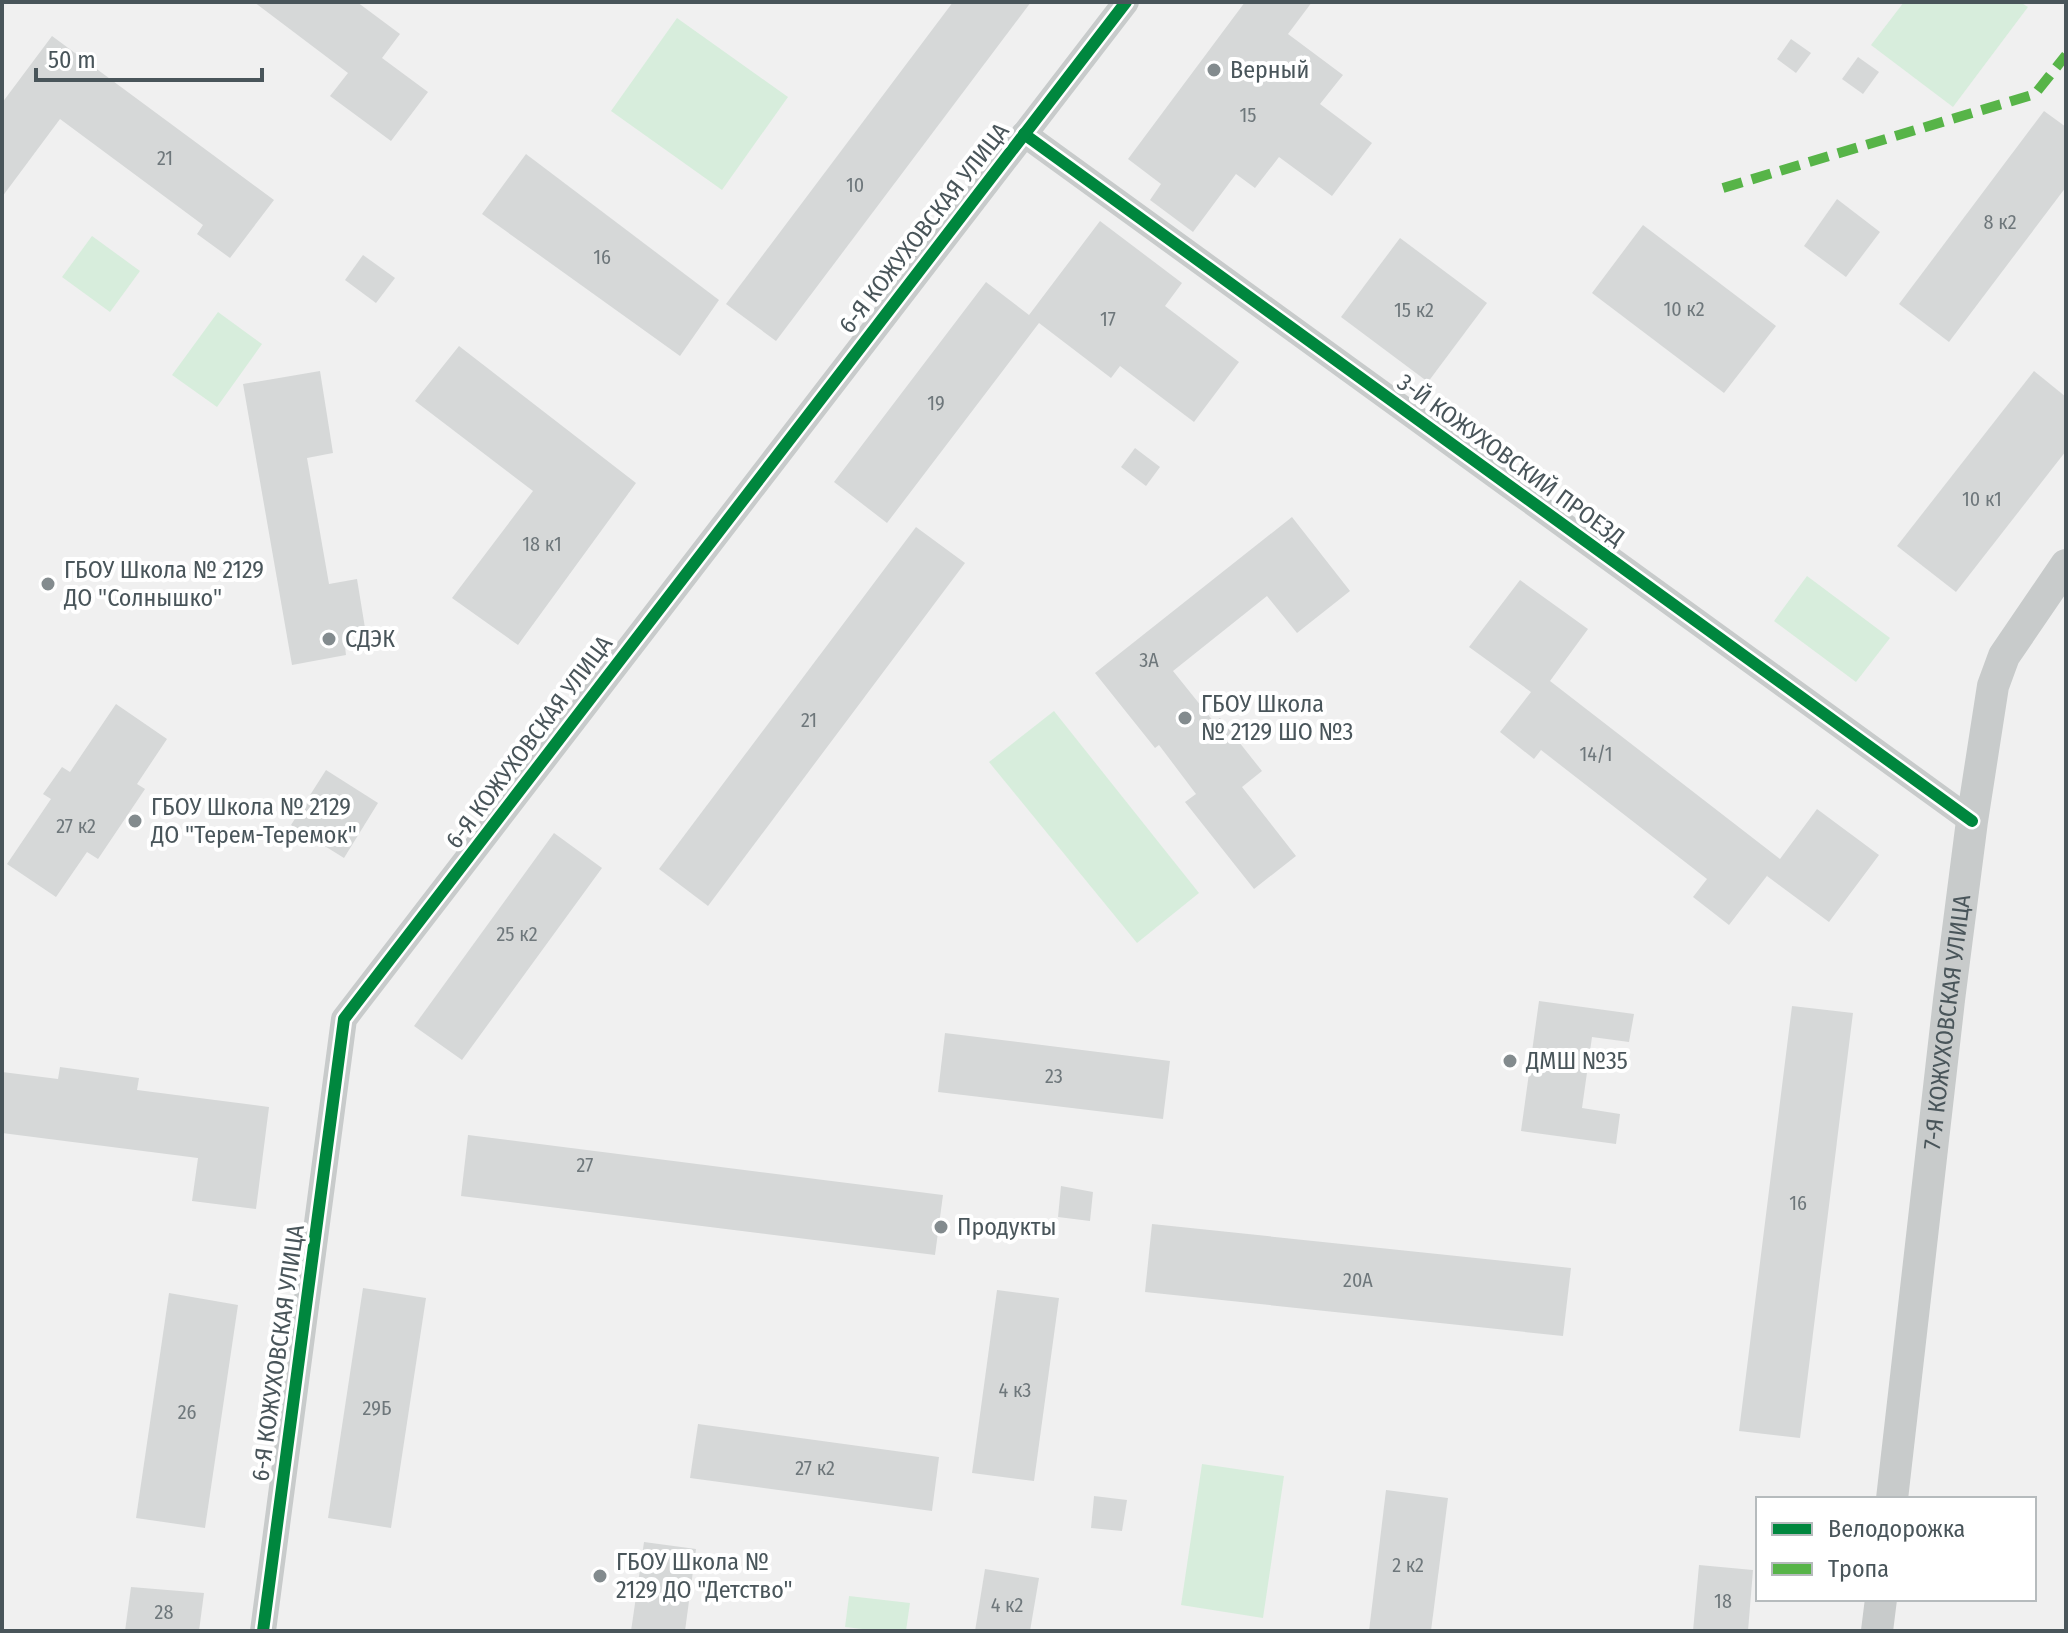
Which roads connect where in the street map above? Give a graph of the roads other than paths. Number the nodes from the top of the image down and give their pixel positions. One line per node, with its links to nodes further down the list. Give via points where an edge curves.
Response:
1 (1126, 2): 2 (street, 6-Я КОЖУХОВСКАЯ УЛИЦА)
2 (1024, 134): 4 (street, 3-Й КОЖУХОВСКИЙ ПРОЕЗД); 7 (street, 6-Я КОЖУХОВСКАЯ УЛИЦА, via 344,1019)
3 (2066, 565): 4 (street, 7-Я КОЖУХОВСКАЯ УЛИЦА, via 2004,656 1993,686)
4 (1972, 821): 5 (street, 7-Я КОЖУХОВСКАЯ УЛИЦА)
5 (1892, 1497)
6 (1881, 1601): 8 (street)
7 (263, 1631)
8 (1877, 1631)

